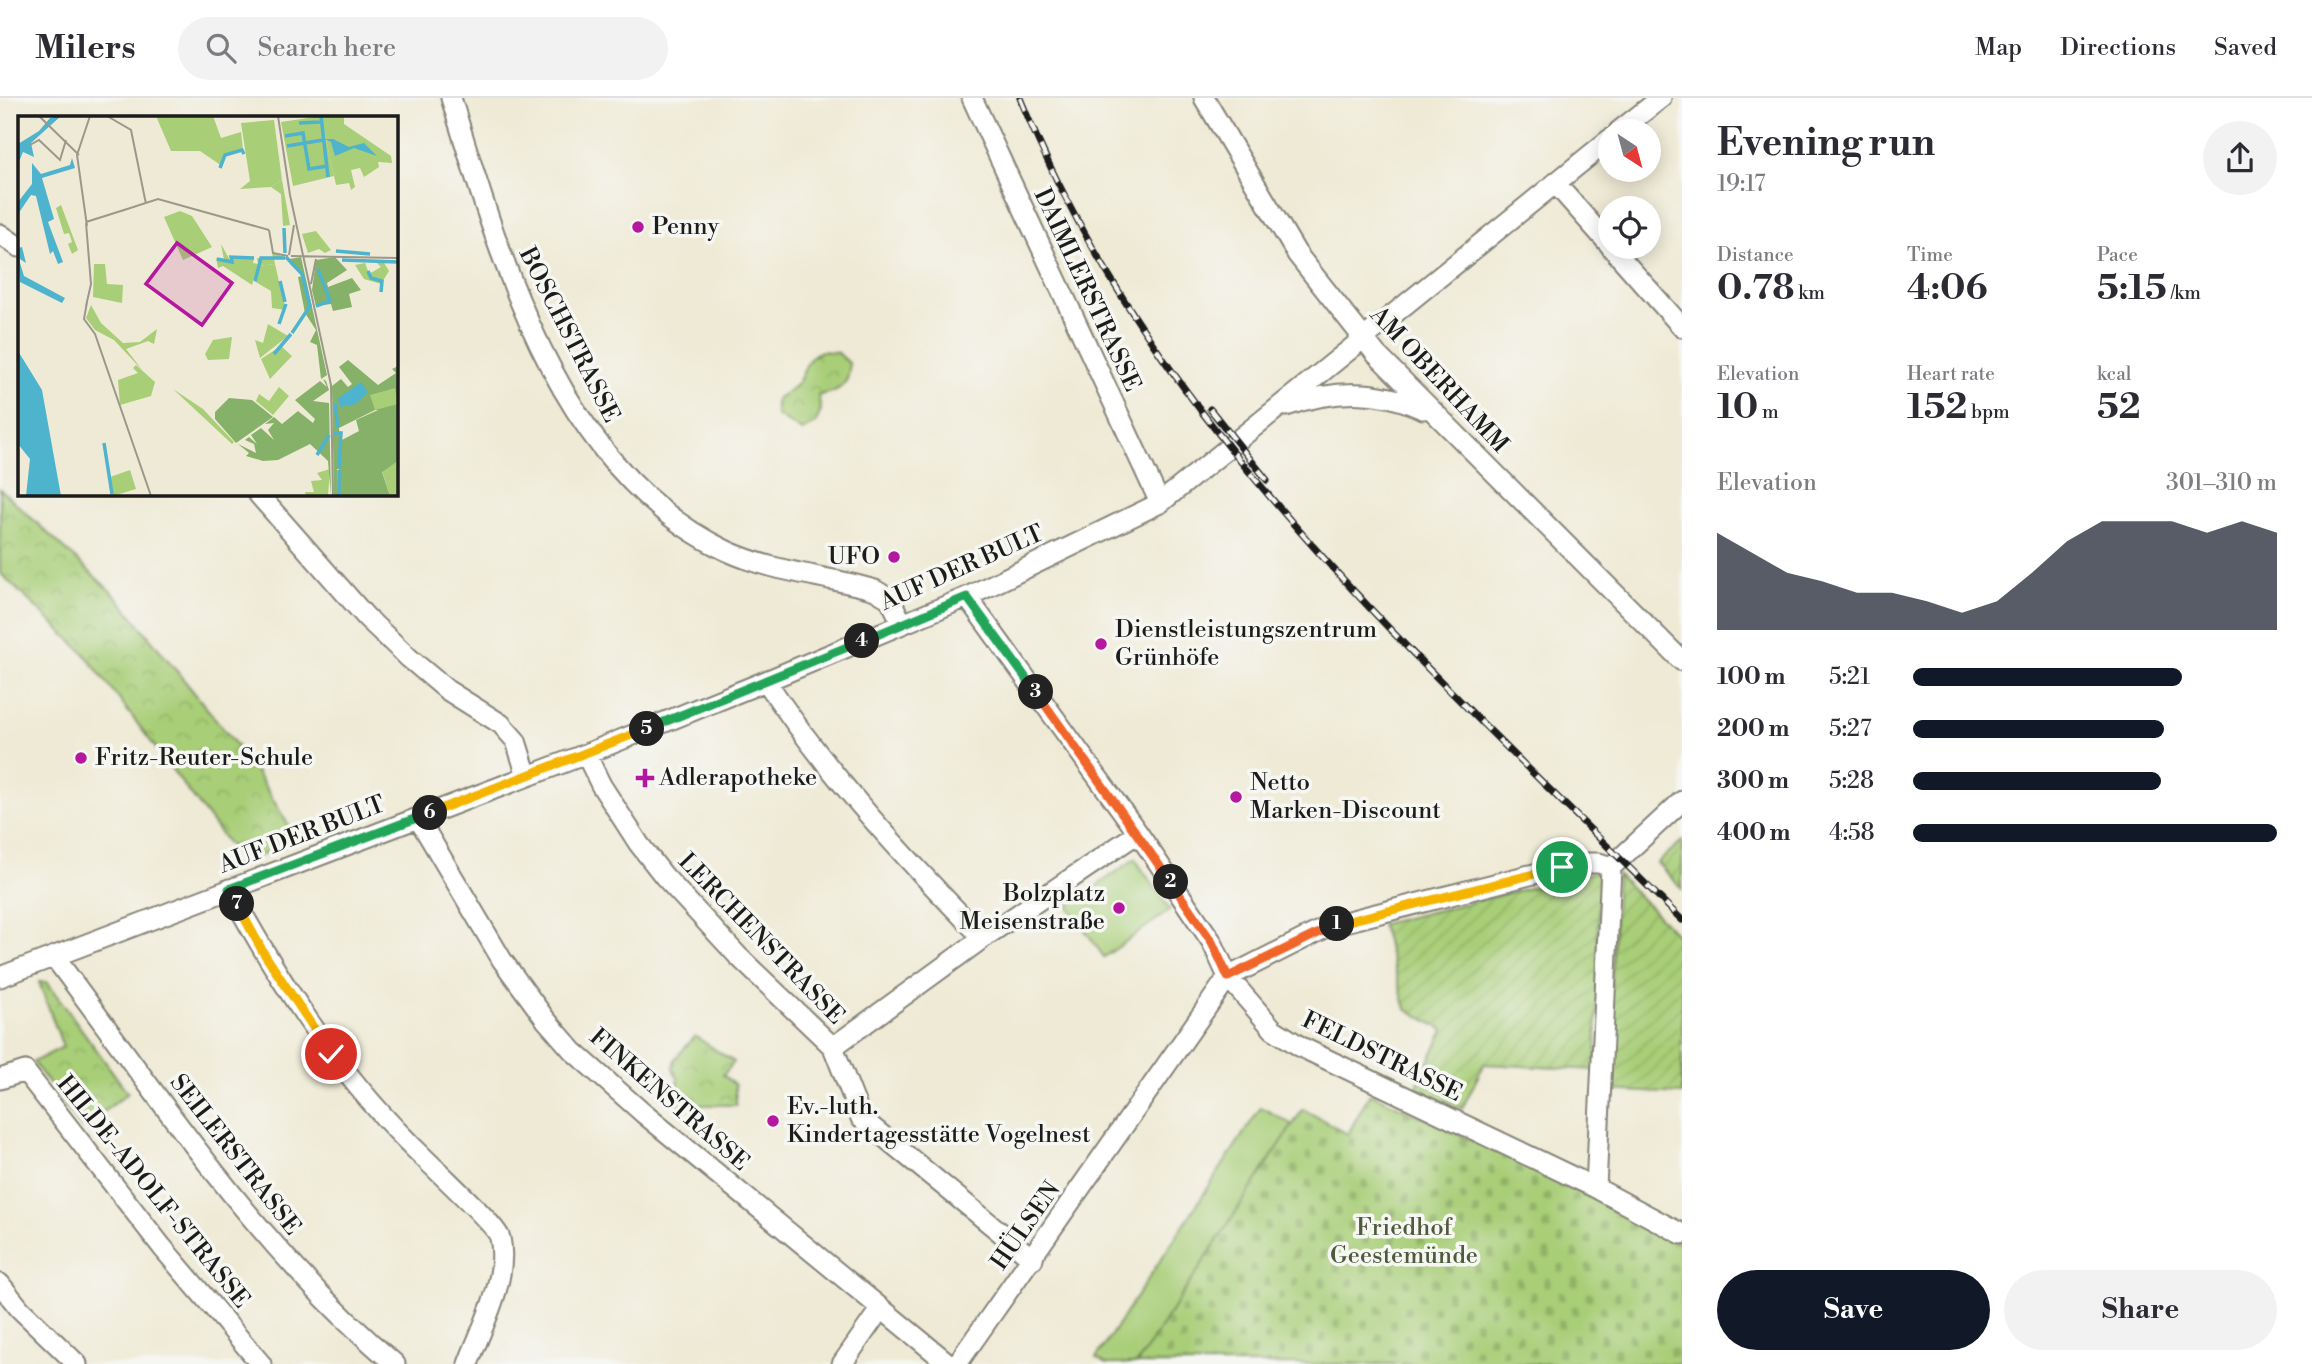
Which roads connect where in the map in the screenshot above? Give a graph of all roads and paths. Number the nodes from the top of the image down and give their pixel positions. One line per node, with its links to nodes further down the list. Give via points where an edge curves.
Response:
1 (451, 98): 19 (street, BOSCHSTRASSE, via 491,230 514,288 601,449 652,502 724,550 765,566 875,590 890,599)
2 (972, 98): 17 (street, DAIMLERSTRASSE)
3 (1204, 98): 13 (street, AM OBERHAMM, via 1297,254)
4 (1661, 98): 5 (street)
5 (1634, 119)
6 (1598, 149): 7 (street, AUF DER BULT)
7 (1555, 183): 8 (street); 13 (street, AUF DER BULT)
8 (1598, 231)
9 (0, 234): 10 (street)
10 (18, 246)
11 (1622, 259): 12 (street)
12 (1682, 327)
13 (1363, 337): 14 (street, AUF DER BULT); 15 (street, AM OBERHAMM)
14 (1272, 411): 15 (street, via 1312,397 1369,393 1400,398); 17 (street, AUF DER BULT)
15 (1434, 414): 20 (street, AM OBERHAMM)
16 (259, 495): 23 (street, via 366,617 409,658 447,690 501,724 516,741)
17 (1160, 503): 18 (street, AUF DER BULT)
18 (967, 597): 19 (street, AUF DER BULT); 26 (street, FELDSTRASSE)
19 (902, 623): 21 (street, AUF DER BULT)
20 (1682, 661)
21 (766, 681): 22 (street, AUF DER BULT); 29 (street, via 843,786 904,858)
22 (586, 754): 23 (street, AUF DER BULT); 33 (street, LERCHENSTRASSE, via 616,808 664,876 720,938)
23 (527, 776): 25 (street, AUF DER BULT)
24 (1682, 802): 27 (street)
25 (418, 818): 28 (street, AUF DER BULT); 39 (street, FINKENSTRASSE, via 502,960 573,1051)
26 (1138, 833): 29 (street); 32 (street, FELDSTRASSE, via 1212,942)
27 (1610, 873): 32 (street, via 1599,863 1577,863 1341,923); 35 (street)
28 (229, 889): 30 (street, AUF DER BULT); 43 (street, via 263,952 331,1054 406,1141 500,1234 504,1263)
29 (983, 938): 33 (street)
30 (55, 958): 31 (street, AUF DER BULT); 42 (street, SEILERSTRASSE, via 283,1257)
31 (0, 977)
32 (1228, 977): 35 (street, FELDSTRASSE, via 1273,1029 1301,1047); 37 (street, HÜLSEN)
33 (832, 1047): 37 (street, LERCHENSTRASSE, via 861,1118)
34 (0, 1079): 41 (street, HILDE-ADOLF-STRASSE, via 25,1071 162,1247)
35 (1596, 1188): 36 (street, FELDSTRASSE)
36 (1682, 1234)
37 (1033, 1259): 46 (street, HÜLSEN)
38 (0, 1284): 40 (street)
39 (881, 1308): 44 (street); 45 (street, FINKENSTRASSE)
40 (77, 1364)
41 (261, 1364)
42 (395, 1364)
43 (468, 1364)
44 (842, 1364)
45 (949, 1364)
46 (957, 1364)

